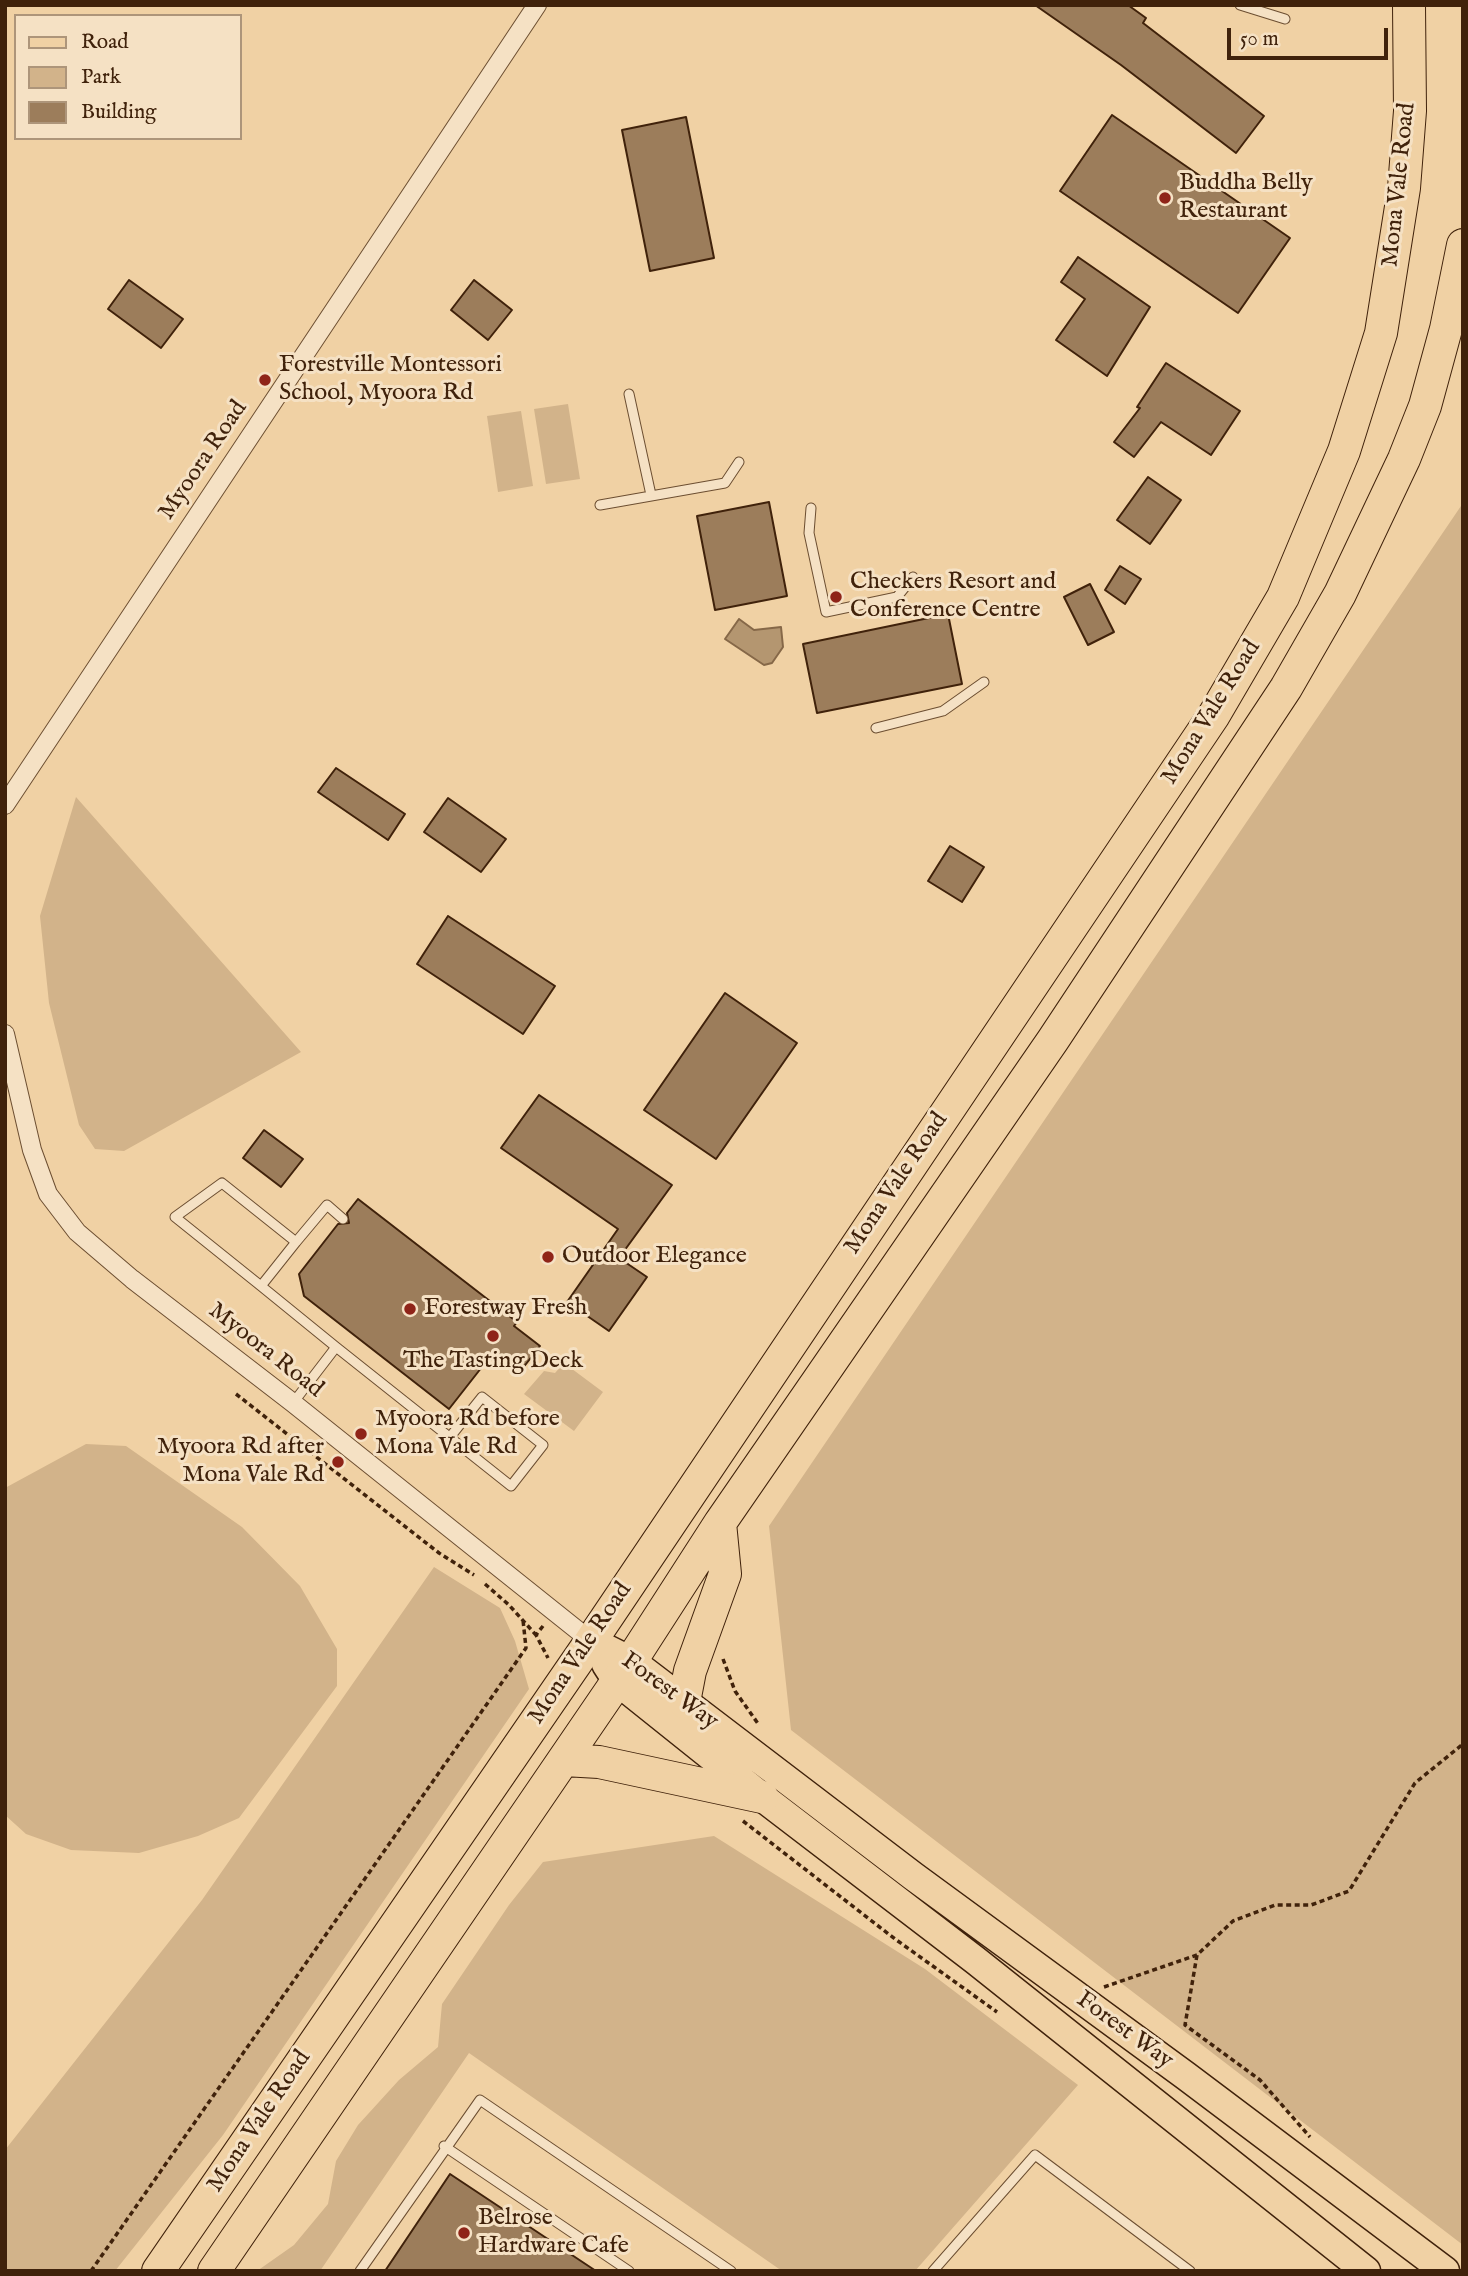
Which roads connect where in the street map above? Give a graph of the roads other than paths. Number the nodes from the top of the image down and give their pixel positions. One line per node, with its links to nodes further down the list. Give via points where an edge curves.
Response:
1 (537, 5): 14 (street, Myoora Road)
2 (1240, 5): 4 (lane)
3 (1409, 5): 23 (highway, Mona Vale Road, via 1410,111 1404,188 1381,333 1344,451 1283,597 1214,715)
4 (1284, 19)
5 (1463, 245): 22 (highway, Mona Vale Road, via 1446,329 1408,449 1340,594 1292,677 1053,1040)
6 (629, 394): 8 (lane)
7 (739, 462): 8 (lane, via 725,483)
8 (651, 495): 9 (lane)
9 (600, 505)
10 (811, 508): 11 (lane, via 809,533 826,612 897,597)
11 (913, 577)
12 (984, 682): 13 (lane, via 943,711)
13 (876, 728)
14 (5, 805)
15 (5, 1034): 20 (street, Myoora Road, via 32,1150 48,1194 77,1232)
16 (343, 1219): 17 (lane, via 327,1205)
17 (296, 1242): 18 (lane); 18 (lane, via 222,1183 176,1217)
18 (261, 1286): 19 (lane)
19 (336, 1347): 20 (lane); 21 (lane)
20 (293, 1402): 23 (street, Myoora Road)
21 (450, 1437): 21 (lane, via 482,1397 543,1445 511,1486)
22 (720, 1523): 24 (highway, Mona Vale Road); 25 (highway, via 725,1574 690,1671)
23 (592, 1641): 24 (main road, Forest Way); 29 (highway, Mona Vale Road)
24 (624, 1671): 25 (main road, Forest Way); 26 (highway, Mona Vale Road); 27 (main road, Forest Way)
25 (684, 1702): 37 (main road, Forest Way)
26 (564, 1760): 27 (highway, via 598,1762); 30 (highway, Mona Vale Road)
27 (762, 1797): 36 (main road, Forest Way)
28 (444, 2147): 31 (lane); 32 (lane); 33 (lane, via 480,2099)
29 (158, 2271)
30 (214, 2271)
31 (360, 2271)
32 (629, 2271)
33 (731, 2271)
34 (933, 2271): 35 (lane, via 1035,2155)
35 (1190, 2271)
36 (1366, 2271)
37 (1445, 2271)

